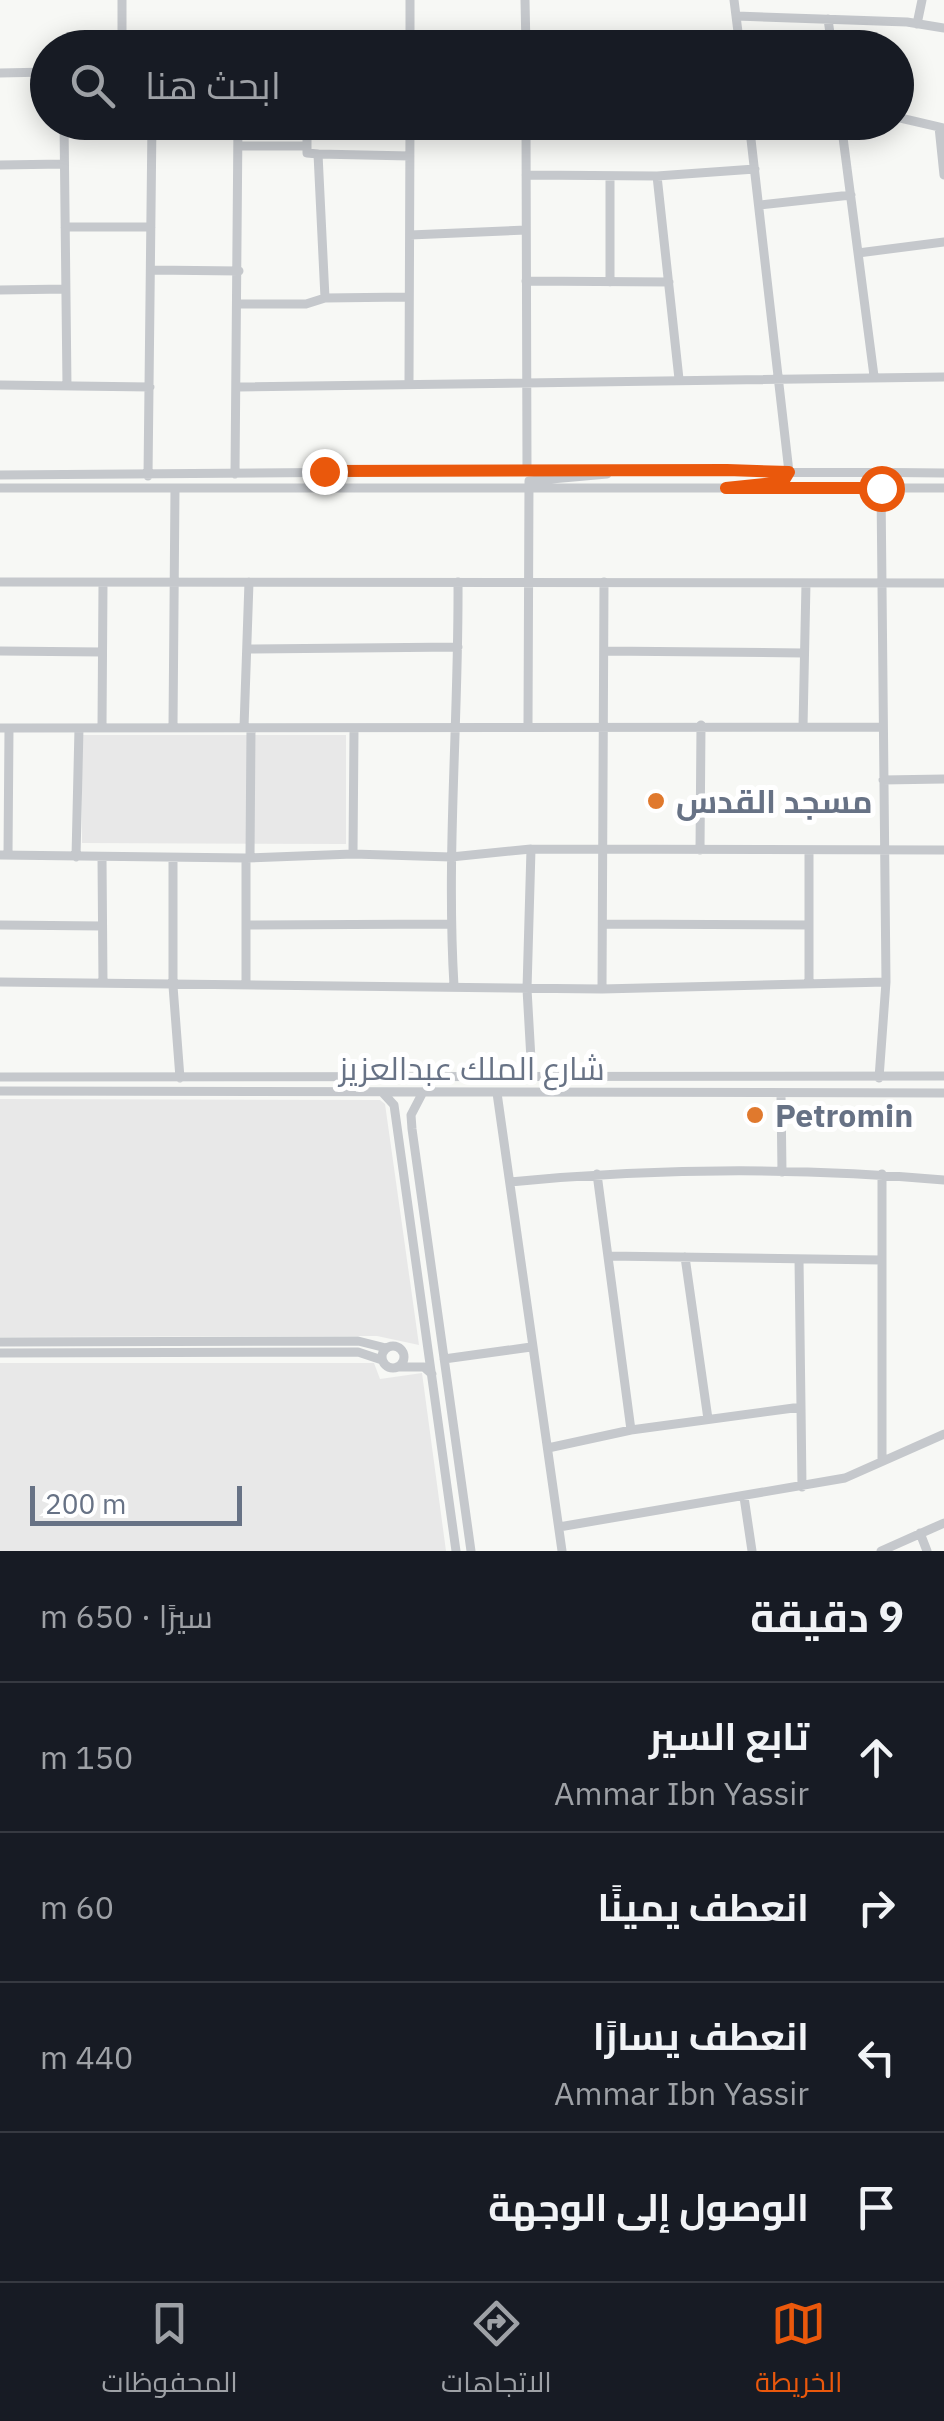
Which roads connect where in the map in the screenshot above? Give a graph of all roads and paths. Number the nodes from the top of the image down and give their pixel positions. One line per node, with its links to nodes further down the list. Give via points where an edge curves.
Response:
1 (122, 0): 10 (street)
2 (410, 0): 11 (street)
3 (525, 0): 12 (street)
4 (734, 0): 6 (street)
5 (922, 0): 8 (street)
6 (736, 16): 7 (street); 13 (street)
7 (828, 19): 8 (street); 14 (street)
8 (917, 24): 9 (street)
9 (944, 28)
10 (122, 30)
11 (410, 30)
12 (526, 30)
13 (738, 30)
14 (830, 30)
15 (0, 72): 16 (street)
16 (30, 72)
17 (914, 121): 18 (street)
18 (942, 128): 35 (street)
19 (64, 140): 32 (street)
20 (152, 140): 41 (street)
21 (238, 140): 27 (street)
22 (307, 140): 28 (street)
23 (410, 140): 30 (street)
24 (526, 140): 34 (street)
25 (751, 140): 33 (street)
26 (844, 140): 38 (street)
27 (238, 146): 28 (street); 47 (street)
28 (307, 146): 29 (street, via 307,153)
29 (318, 154): 30 (street); 54 (street)
30 (410, 156): 43 (street)
31 (0, 164): 32 (street)
32 (64, 164): 40 (street)
33 (755, 169): 37 (street); 39 (street)
34 (526, 175): 36 (street); 42 (street)
35 (944, 175)
36 (610, 176): 37 (street); 49 (street)
37 (657, 176): 50 (street)
38 (851, 195): 39 (street); 45 (street)
39 (759, 205): 57 (street)
40 (65, 226): 41 (street); 51 (street)
41 (151, 227): 46 (street)
42 (526, 230): 43 (street); 48 (street)
43 (410, 236): 53 (street)
44 (944, 242): 45 (street)
45 (858, 253): 56 (street)
46 (151, 270): 47 (street); 64 (street)
47 (239, 272): 55 (street)
48 (526, 281): 49 (street); 60 (street)
49 (610, 282): 50 (street)
50 (668, 282): 59 (street)
51 (66, 289): 52 (street); 63 (street)
52 (0, 290)
53 (408, 297): 54 (street); 61 (street)
54 (325, 298): 55 (street)
55 (239, 304): 65 (street)
56 (874, 376): 57 (street); 58 (street)
57 (781, 377): 59 (street); 68 (street)
58 (944, 377)
59 (679, 379): 60 (street)
60 (527, 381): 61 (street); 66 (street)
61 (409, 383): 65 (street)
62 (0, 384): 63 (street)
63 (67, 386): 64 (street)
64 (150, 387): 72 (street)
65 (239, 387): 70 (street)
66 (527, 470): 67 (street); 70 (street)
67 (628, 470): 68 (street); 78 (street, via 529,482)
68 (789, 472): 69 (street); 75 (street, via 783,482)
69 (944, 473)
70 (236, 474): 72 (street)
71 (0, 475): 72 (street)
72 (148, 476)
73 (0, 488): 74 (street)
74 (175, 488): 78 (street); 88 (street)
75 (726, 488): 76 (street); 78 (street)
76 (881, 488): 77 (street); 85 (street)
77 (944, 488)
78 (528, 490): 82 (street)
79 (0, 582): 87 (street)
80 (248, 582): 81 (street); 88 (street); 90 (street)
81 (458, 582): 82 (street); 89 (street)
82 (532, 582): 83 (street); 95 (street)
83 (604, 582): 84 (street); 92 (street)
84 (806, 583): 85 (street); 94 (street)
85 (884, 583): 86 (street); 102 (street)
86 (944, 583)
87 (102, 584): 88 (street); 93 (street)
88 (173, 584): 99 (street)
89 (458, 647): 90 (street); 97 (street)
90 (247, 649): 103 (street)
91 (0, 651): 93 (street)
92 (604, 651): 94 (street); 96 (street)
93 (101, 652): 98 (street)
94 (803, 653): 101 (street)
95 (528, 724): 96 (street); 97 (street)
96 (604, 724): 100 (street); 110 (street)
97 (458, 725): 106 (street); 117 (street)
98 (102, 726): 99 (street); 105 (street)
99 (173, 726): 103 (street)
100 (701, 726): 101 (street); 111 (street)
101 (803, 726): 102 (street)
102 (882, 726): 108 (street)
103 (248, 727): 106 (street); 121 (street)
104 (5, 728): 105 (street); 116 (street)
105 (80, 728): 118 (street)
106 (354, 730): 115 (street)
107 (944, 779): 108 (street)
108 (883, 780): 113 (street)
109 (531, 849): 110 (street); 117 (street); 135 (street)
110 (603, 850): 111 (street); 124 (street)
111 (700, 850): 112 (street)
112 (809, 850): 113 (street); 126 (street)
113 (883, 850): 114 (street); 130 (street)
114 (944, 850)
115 (353, 854): 117 (street); 121 (street)
116 (4, 855): 118 (street)
117 (451, 856): 123 (street)
118 (76, 857): 119 (street)
119 (102, 858): 120 (street); 127 (street)
120 (173, 858): 121 (street); 133 (street)
121 (248, 858): 125 (street)
122 (0, 924): 127 (street)
123 (451, 924): 125 (street); 134 (street)
124 (603, 924): 126 (street); 136 (street)
125 (248, 925): 132 (street)
126 (809, 925): 129 (street)
127 (102, 926): 131 (street)
128 (0, 982): 131 (street)
129 (809, 982): 130 (street); 136 (street)
130 (886, 982): 141 (street)
131 (102, 983): 133 (street)
132 (246, 985): 133 (street); 134 (street)
133 (173, 986): 140 (street)
134 (454, 986): 135 (street)
135 (528, 989): 136 (street); 139 (street)
136 (602, 989)
137 (944, 1076): 141 (street, شارع الملك عبدالعزيز)
138 (0, 1077): 140 (street, شارع الملك عبدالعزيز)
139 (532, 1077): 140 (street, شارع الملك عبدالعزيز); 141 (street, شارع الملك عبدالعزيز)
140 (180, 1078)
141 (879, 1078)
142 (0, 1091): 144 (street, شارع الملك عبدالعزيز)
143 (423, 1092): 144 (street, شارع الملك عبدالعزيز); 145 (street, شارع الملك عبدالعزيز); 148 (street)
144 (383, 1093): 149 (street)
145 (496, 1093): 147 (street, شارع الملك عبدالعزيز); 154 (street)
146 (944, 1094): 147 (street, شارع الملك عبدالعزيز)
147 (781, 1095): 150 (street)
148 (412, 1114): 149 (street); 165 (street)
149 (396, 1116): 159 (street)
150 (782, 1172): 151 (street); 152 (street)
151 (596, 1174): 154 (street); 155 (street)
152 (882, 1174): 153 (street); 158 (street)
153 (944, 1180)
154 (510, 1182): 161 (street)
155 (608, 1256): 156 (street); 171 (street)
156 (685, 1258): 157 (street); 170 (street)
157 (798, 1259): 158 (street); 169 (street)
158 (881, 1260): 174 (street)
159 (427, 1340): 164 (street, via 418,1352); 168 (street)
160 (0, 1342): 162 (street, via 358,1342)
161 (531, 1346): 165 (street); 173 (street)
162 (386, 1348): 164 (street, via 396,1346); 166 (street)
163 (0, 1353): 166 (street, via 358,1352)
164 (403, 1354): 167 (street)
165 (444, 1358): 180 (street)
166 (382, 1360): 167 (street)
167 (398, 1367): 168 (street, via 424,1367)
168 (432, 1376): 181 (street)
169 (801, 1407): 170 (street); 175 (street)
170 (708, 1419): 171 (street)
171 (631, 1430): 173 (street)
172 (944, 1434): 174 (street)
173 (548, 1448): 178 (street)
174 (882, 1461): 175 (street)
175 (802, 1488): 176 (street)
176 (744, 1497): 178 (street); 183 (street)
177 (944, 1523): 179 (street)
178 (558, 1527): 182 (street)
179 (920, 1533): 184 (street); 185 (street)
180 (471, 1546): 181 (street)
181 (455, 1547)
182 (562, 1551)
183 (752, 1551)
184 (881, 1551)
185 (927, 1551)

